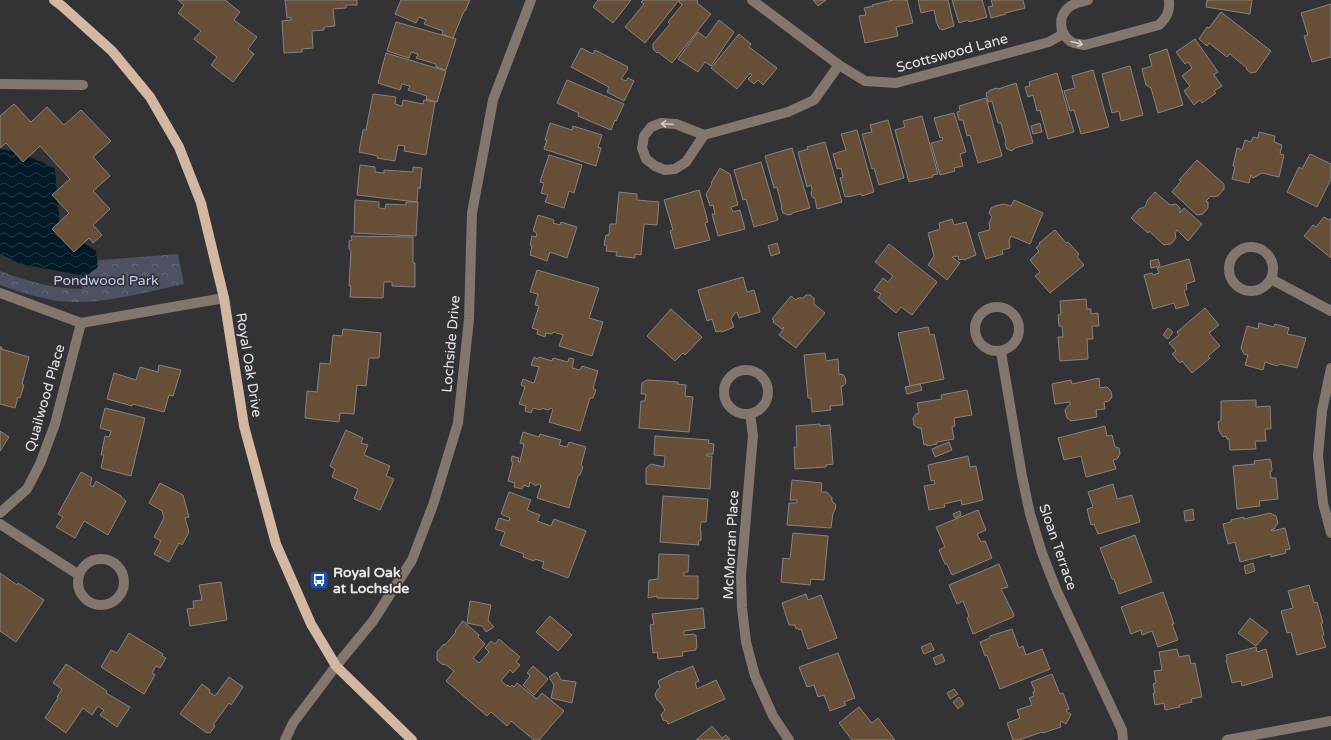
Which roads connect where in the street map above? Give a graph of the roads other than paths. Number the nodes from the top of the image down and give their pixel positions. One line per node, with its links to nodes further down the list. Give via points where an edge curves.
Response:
1 (54, 0): 13 (main road, Royal Oak Drive, via 112,51 150,97 176,141 202,203)
2 (531, 0): 23 (street, Lochside Drive, via 493,100 472,213 469,319 458,423 433,505 412,560 373,621)
3 (752, 0): 7 (street, Scottswood Lane)
4 (1088, 0): 6 (street, via 1066,9 1062,17)
5 (1169, 0): 6 (street, one-way to 5, via 1076,44 1085,45 1159,25 1170,10)
6 (1063, 34): 7 (street, Scottswood Lane, via 1049,42 896,83 865,81)
7 (839, 65): 10 (street, via 814,100 788,112)
8 (0, 84): 9 (street)
9 (83, 85)
10 (704, 135): 10 (street, one-way to 10, via 676,124 661,123 651,127 644,136 642,148 646,159 655,166 665,170 675,168 686,162)
11 (1271, 279): 11 (street, via 1274,272 1271,258 1261,248 1254,246 1241,249 1231,259 1230,274 1238,287 1253,291 1267,285); 14 (street)
12 (0, 293): 15 (street)
13 (224, 298): 15 (street); 23 (main road, Royal Oak Drive, via 244,426 276,544 311,624)
14 (1331, 311)
15 (81, 323): 19 (street, Quailwood Place, via 55,424 40,464 27,489)
16 (1001, 352): 16 (street, via 1008,350 1018,339 1019,324 1017,318 1006,308 991,308 979,316 976,323 976,338 986,349); 28 (street, Sloan Terrace, via 1022,476 1042,553 1056,589 1122,730)
17 (1331, 368): 21 (street, via 1322,411 1318,456 1323,503)
18 (750, 414): 18 (street, via 760,408 767,399 768,391 762,376 749,369 741,369 729,376 725,382 724,396 730,408 736,412); 27 (street, McMorran Place, via 753,435 741,576 746,642 756,676 773,716)
19 (0, 513)
20 (0, 524): 22 (street)
21 (1331, 533)
22 (79, 575): 22 (street, via 78,585 82,594 90,602 99,605 109,604 118,598 123,589 124,579 114,562 104,559 93,560)
23 (336, 666): 25 (street, Lochside Drive, via 294,723); 26 (main road, Royal Oak Drive)
24 (1331, 721): 29 (street)
25 (285, 740)
26 (412, 740)
27 (789, 740)
28 (1123, 740)
29 (1227, 740)

